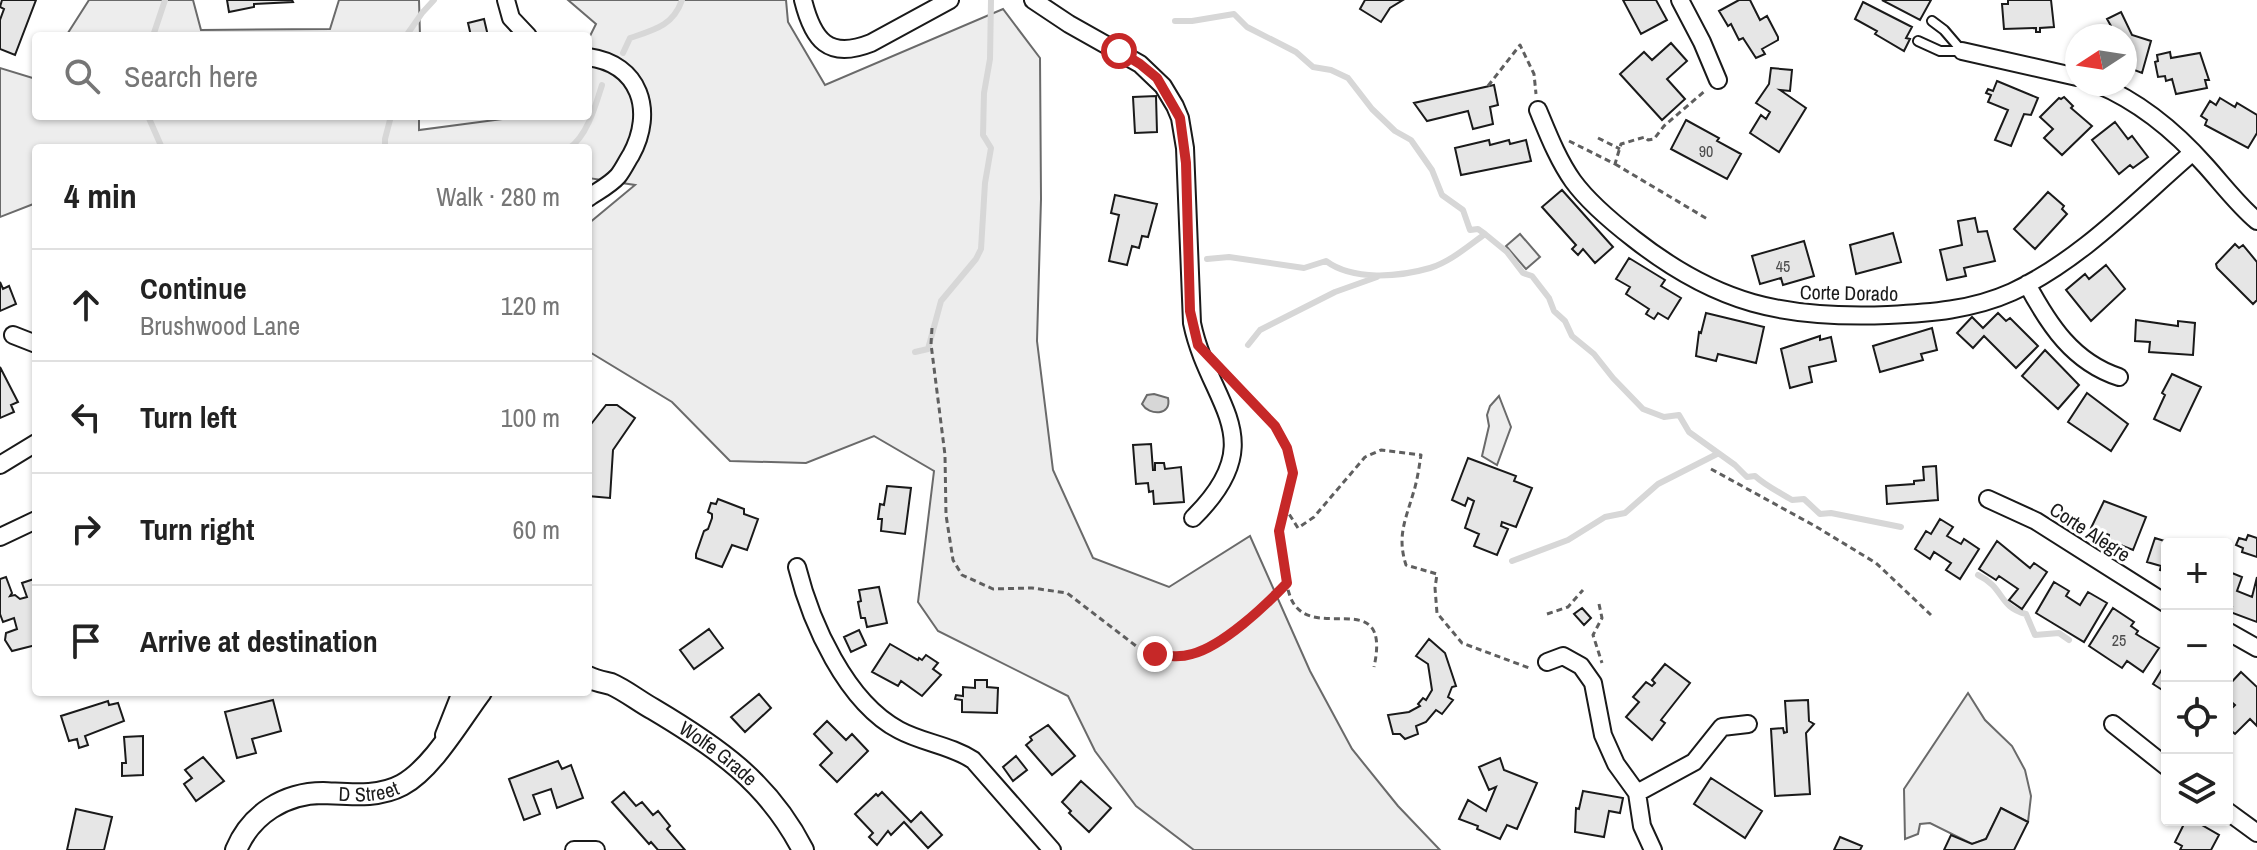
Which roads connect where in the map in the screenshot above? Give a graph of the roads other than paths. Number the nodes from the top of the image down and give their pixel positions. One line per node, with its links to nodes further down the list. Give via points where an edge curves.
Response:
1 (506, 0): 7 (street, via 511,18)
2 (803, 0): 3 (street, via 817,36 840,50 871,43)
3 (950, 0)
4 (1033, 0): 25 (street, via 1140,64 1163,86 1180,118 1192,323 1230,416 1233,438 1229,469)
5 (1680, 0): 12 (street)
6 (1932, 21): 9 (lane)
7 (524, 32)
8 (1918, 41): 9 (lane, via 1940,51)
9 (1962, 51): 11 (street)
10 (592, 58): 16 (street, via 612,62 629,76 645,110 638,141 619,175)
11 (2065, 74)
12 (1718, 80)
13 (2120, 96): 15 (street, via 2145,109)
14 (1538, 110): 18 (street, Corte Dorado, via 1566,169 1593,203 1672,267 1729,296 1794,312 1875,316 1961,308)
15 (2193, 152): 17 (street); 18 (street, Corte Dorado, via 2079,251)
16 (592, 195)
17 (2257, 221)
18 (2027, 284): 21 (street, via 2073,351)
19 (13, 335): 20 (street)
20 (32, 342)
21 (2119, 377)
22 (32, 445): 23 (street)
23 (0, 465)
24 (1988, 499): 29 (street, Corte Alegre, via 2036,521)
25 (1193, 518)
26 (32, 522): 27 (street)
27 (0, 537)
28 (797, 567): 49 (street, via 816,622 863,701 901,731 973,760)
29 (2161, 600)
30 (2233, 634): 31 (street)
31 (2257, 648)
32 (592, 666): 35 (street, Wolfe Grade)
33 (1543, 667): 42 (street, via 1563,656 1581,666 1593,683 1603,735)
34 (592, 679): 35 (street, Wolfe Grade)
35 (609, 683): 48 (street, Wolfe Grade, via 740,768 773,801)
36 (459, 696): 40 (street)
37 (478, 696): 40 (street, D Street)
38 (1748, 724): 42 (street, via 1722,727 1694,762)
39 (2113, 724): 41 (street)
40 (439, 748): 45 (street, D Street, via 399,787 376,793 308,794 274,806 247,830)
41 (2161, 762)
42 (1637, 793): 50 (street, via 1642,826)
43 (2233, 815): 44 (street)
44 (2257, 833)
45 (236, 850)
46 (574, 850): 47 (street)
47 (596, 850)
48 (803, 850)
49 (1052, 850)
50 (1653, 850)

